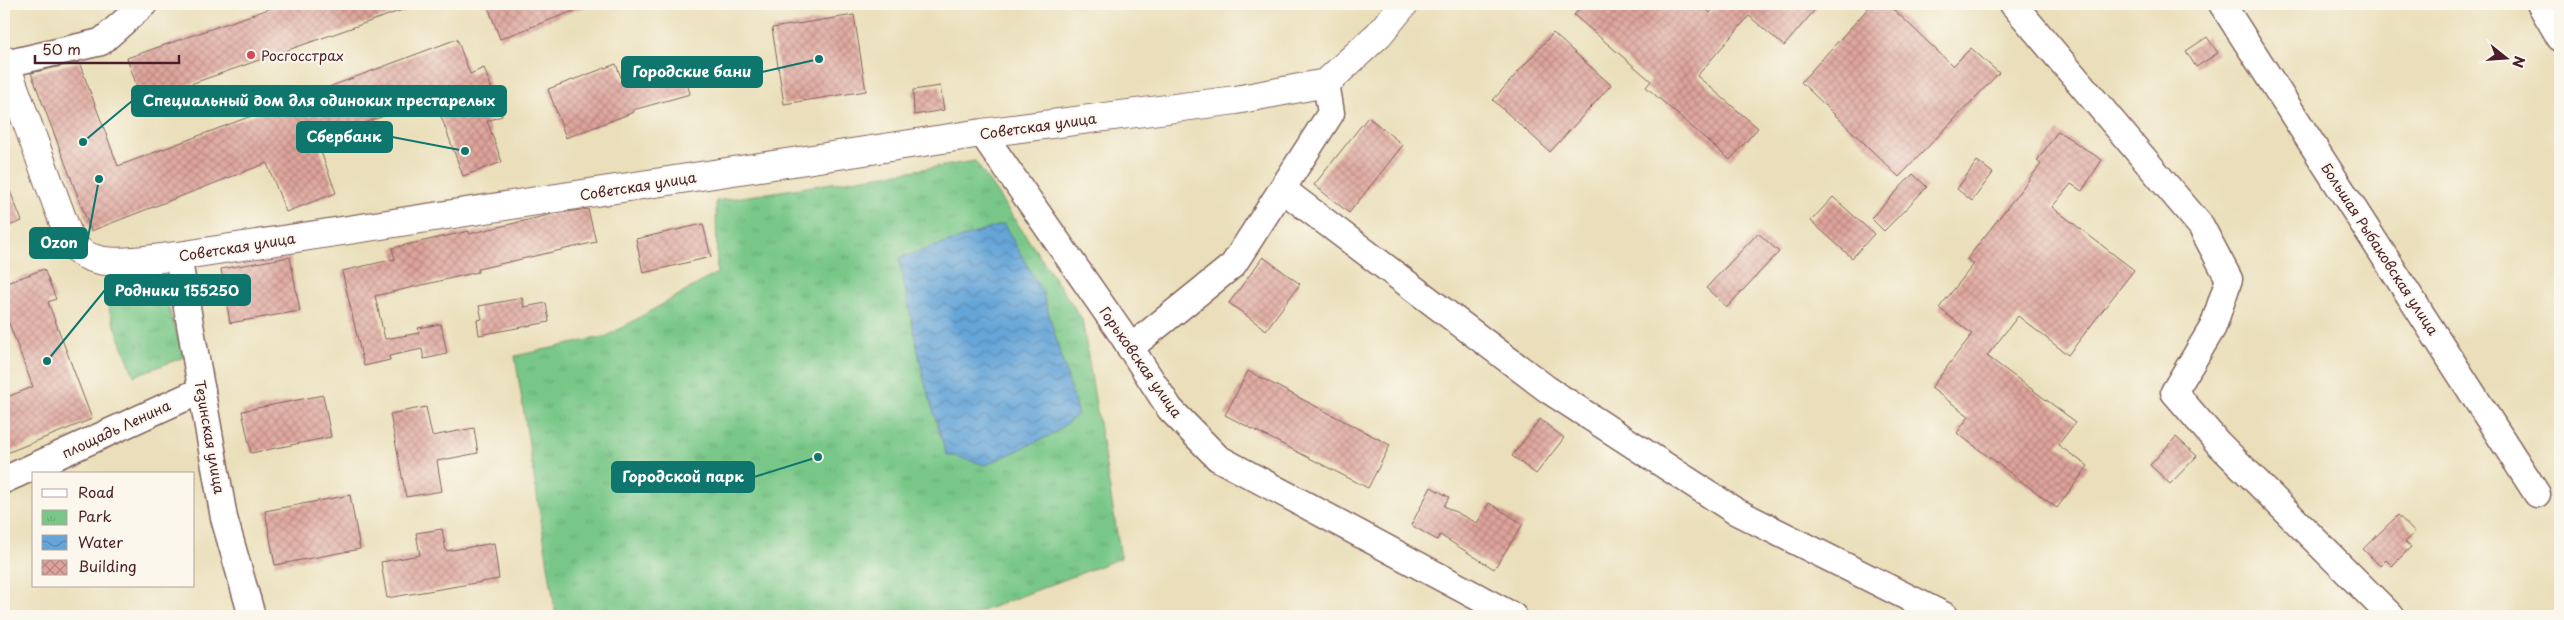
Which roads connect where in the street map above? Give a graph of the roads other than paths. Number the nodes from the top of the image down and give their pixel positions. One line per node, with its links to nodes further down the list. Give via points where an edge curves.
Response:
1 (144, 4): 7 (street, Советская улица, via 101,42)
2 (1404, 4): 8 (main road, via 1379,34)
3 (2014, 4): 19 (street, via 2202,226 2229,280 2213,327 2174,392 2218,443)
4 (2222, 4): 15 (street, Большая Рыбаковская улица)
5 (2540, 4): 6 (street)
6 (2560, 38)
7 (5, 62): 11 (main road, Советская улица, via 76,251 88,257 114,261)
8 (1326, 83): 9 (main road, Советская улица, via 1236,100); 10 (street, via 1331,113)
9 (982, 133): 11 (main road, Советская улица); 12 (street, Горьковская улица)
10 (1282, 189): 12 (street, via 1233,265); 18 (street, via 1547,389 1734,511)
11 (178, 256): 13 (street, Тезинская улица)
12 (1130, 348): 17 (street, Горьковская улица, via 1170,409 1218,458)
13 (202, 390): 14 (street, площадь Ленина); 16 (street, Тезинская улица, via 224,518)
14 (4, 480)
15 (2537, 494)
16 (252, 616)
17 (1513, 616)
18 (1945, 616)
19 (2391, 616)

